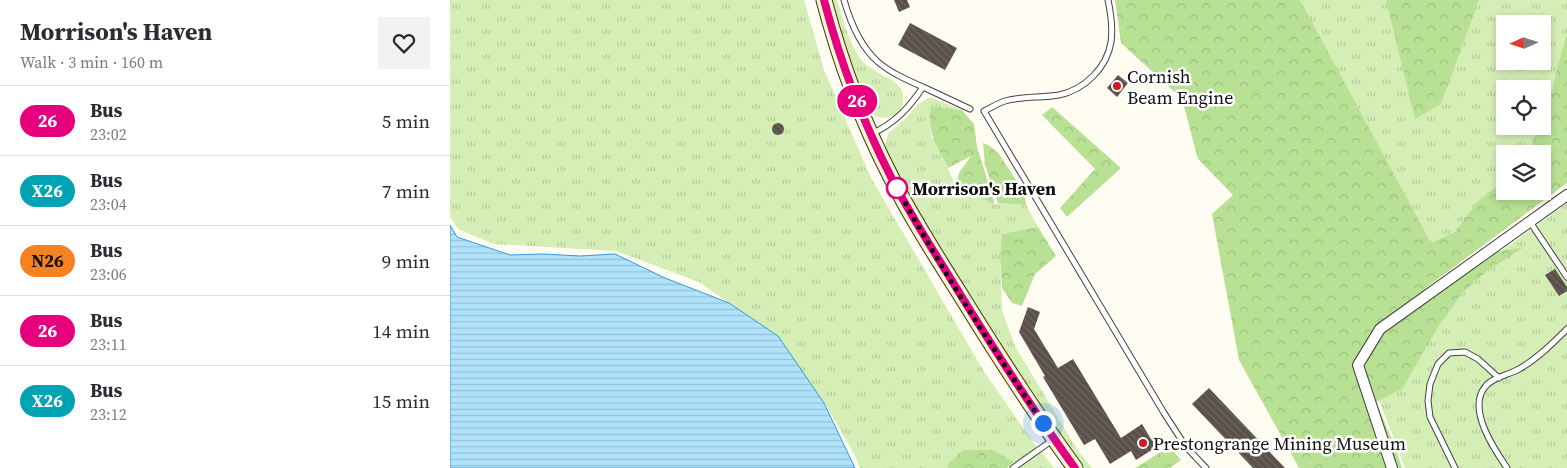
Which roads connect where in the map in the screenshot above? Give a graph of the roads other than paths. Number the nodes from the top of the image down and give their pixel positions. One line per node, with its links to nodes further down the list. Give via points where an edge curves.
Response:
1 (824, 0): 6 (main road, via 843,66)
2 (844, 0): 4 (lane, via 864,46 878,62)
3 (1108, 0): 15 (lane, via 1112,19 1111,44 1089,81 1061,95 1005,101 984,111 1164,413 1186,447)
4 (922, 87): 5 (lane); 6 (lane, via 896,119)
5 (970, 109)
6 (871, 134): 12 (main road, via 914,218)
7 (1567, 195): 8 (street)
8 (1530, 222): 9 (lane); 16 (street, via 1380,329 1358,365)
9 (1567, 277)
10 (1567, 329): 11 (lane, via 1519,369)
11 (1499, 378): 17 (lane, via 1465,352 1449,353 1438,364 1430,384 1430,417); 18 (lane, via 1486,385 1479,396 1480,414 1487,437)
12 (1054, 439): 13 (lane); 14 (main road)
13 (1013, 468)
14 (1075, 468)
15 (1206, 468)
16 (1392, 468)
17 (1455, 468)
18 (1507, 468)

